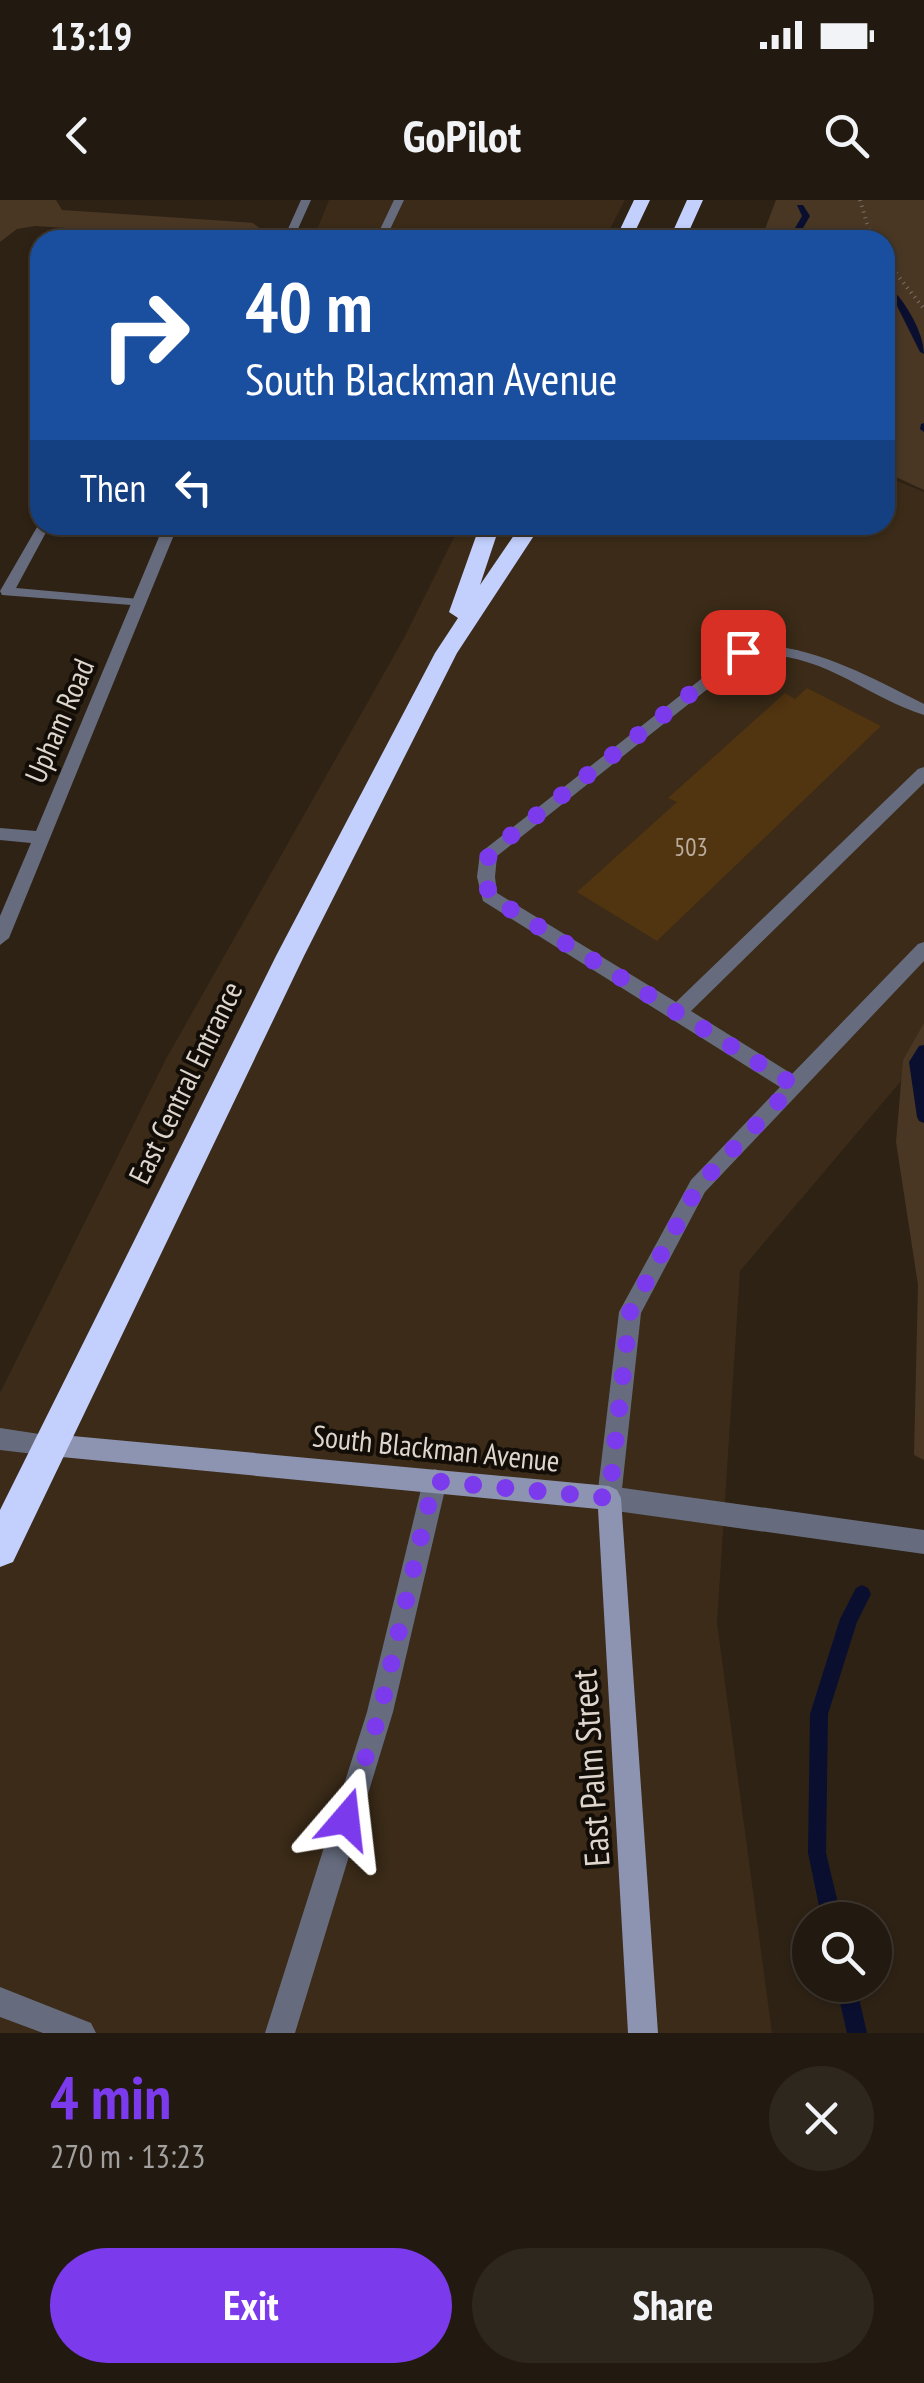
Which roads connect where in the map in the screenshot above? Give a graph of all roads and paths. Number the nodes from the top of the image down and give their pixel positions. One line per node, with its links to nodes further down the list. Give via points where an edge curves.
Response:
1 (306, 200): 6 (street)
2 (400, 200): 7 (street)
3 (642, 200): 8 (highway)
4 (695, 200): 9 (highway)
5 (860, 200): 10 (path)
6 (292, 230)
7 (385, 230)
8 (628, 230)
9 (682, 230)
10 (869, 230)
11 (895, 272): 12 (path)
12 (924, 310)
13 (37, 535): 17 (street, via 7,592)
14 (167, 535): 17 (street, Upham Road)
15 (487, 535): 18 (highway, East Central Entrance)
16 (524, 535): 18 (highway, East Central Entrance)
17 (139, 603): 22 (street, Upham Road)
18 (446, 653): 28 (highway, East Central Entrance)
19 (924, 710): 25 (street, via 793,650 743,652 489,853 489,896)
20 (924, 773): 25 (street)
21 (0, 834): 22 (street)
22 (41, 838): 23 (street, Upham Road)
23 (0, 938)
24 (924, 949): 26 (street)
25 (677, 1013): 26 (street)
26 (794, 1085): 30 (street, via 698,1186 630,1312)
27 (0, 1439): 28 (street, South Blackman Avenue)
28 (51, 1445): 29 (street, South Blackman Avenue); 32 (highway, East Central Entrance)
29 (434, 1481): 30 (street, South Blackman Avenue); 35 (street, via 380,1712)
30 (609, 1498): 31 (street, South Blackman Avenue); 36 (street, East Palm Street)
31 (924, 1542)
32 (0, 1549)
33 (0, 2002): 34 (street)
34 (80, 2033)
35 (280, 2033)
36 (642, 2033)

